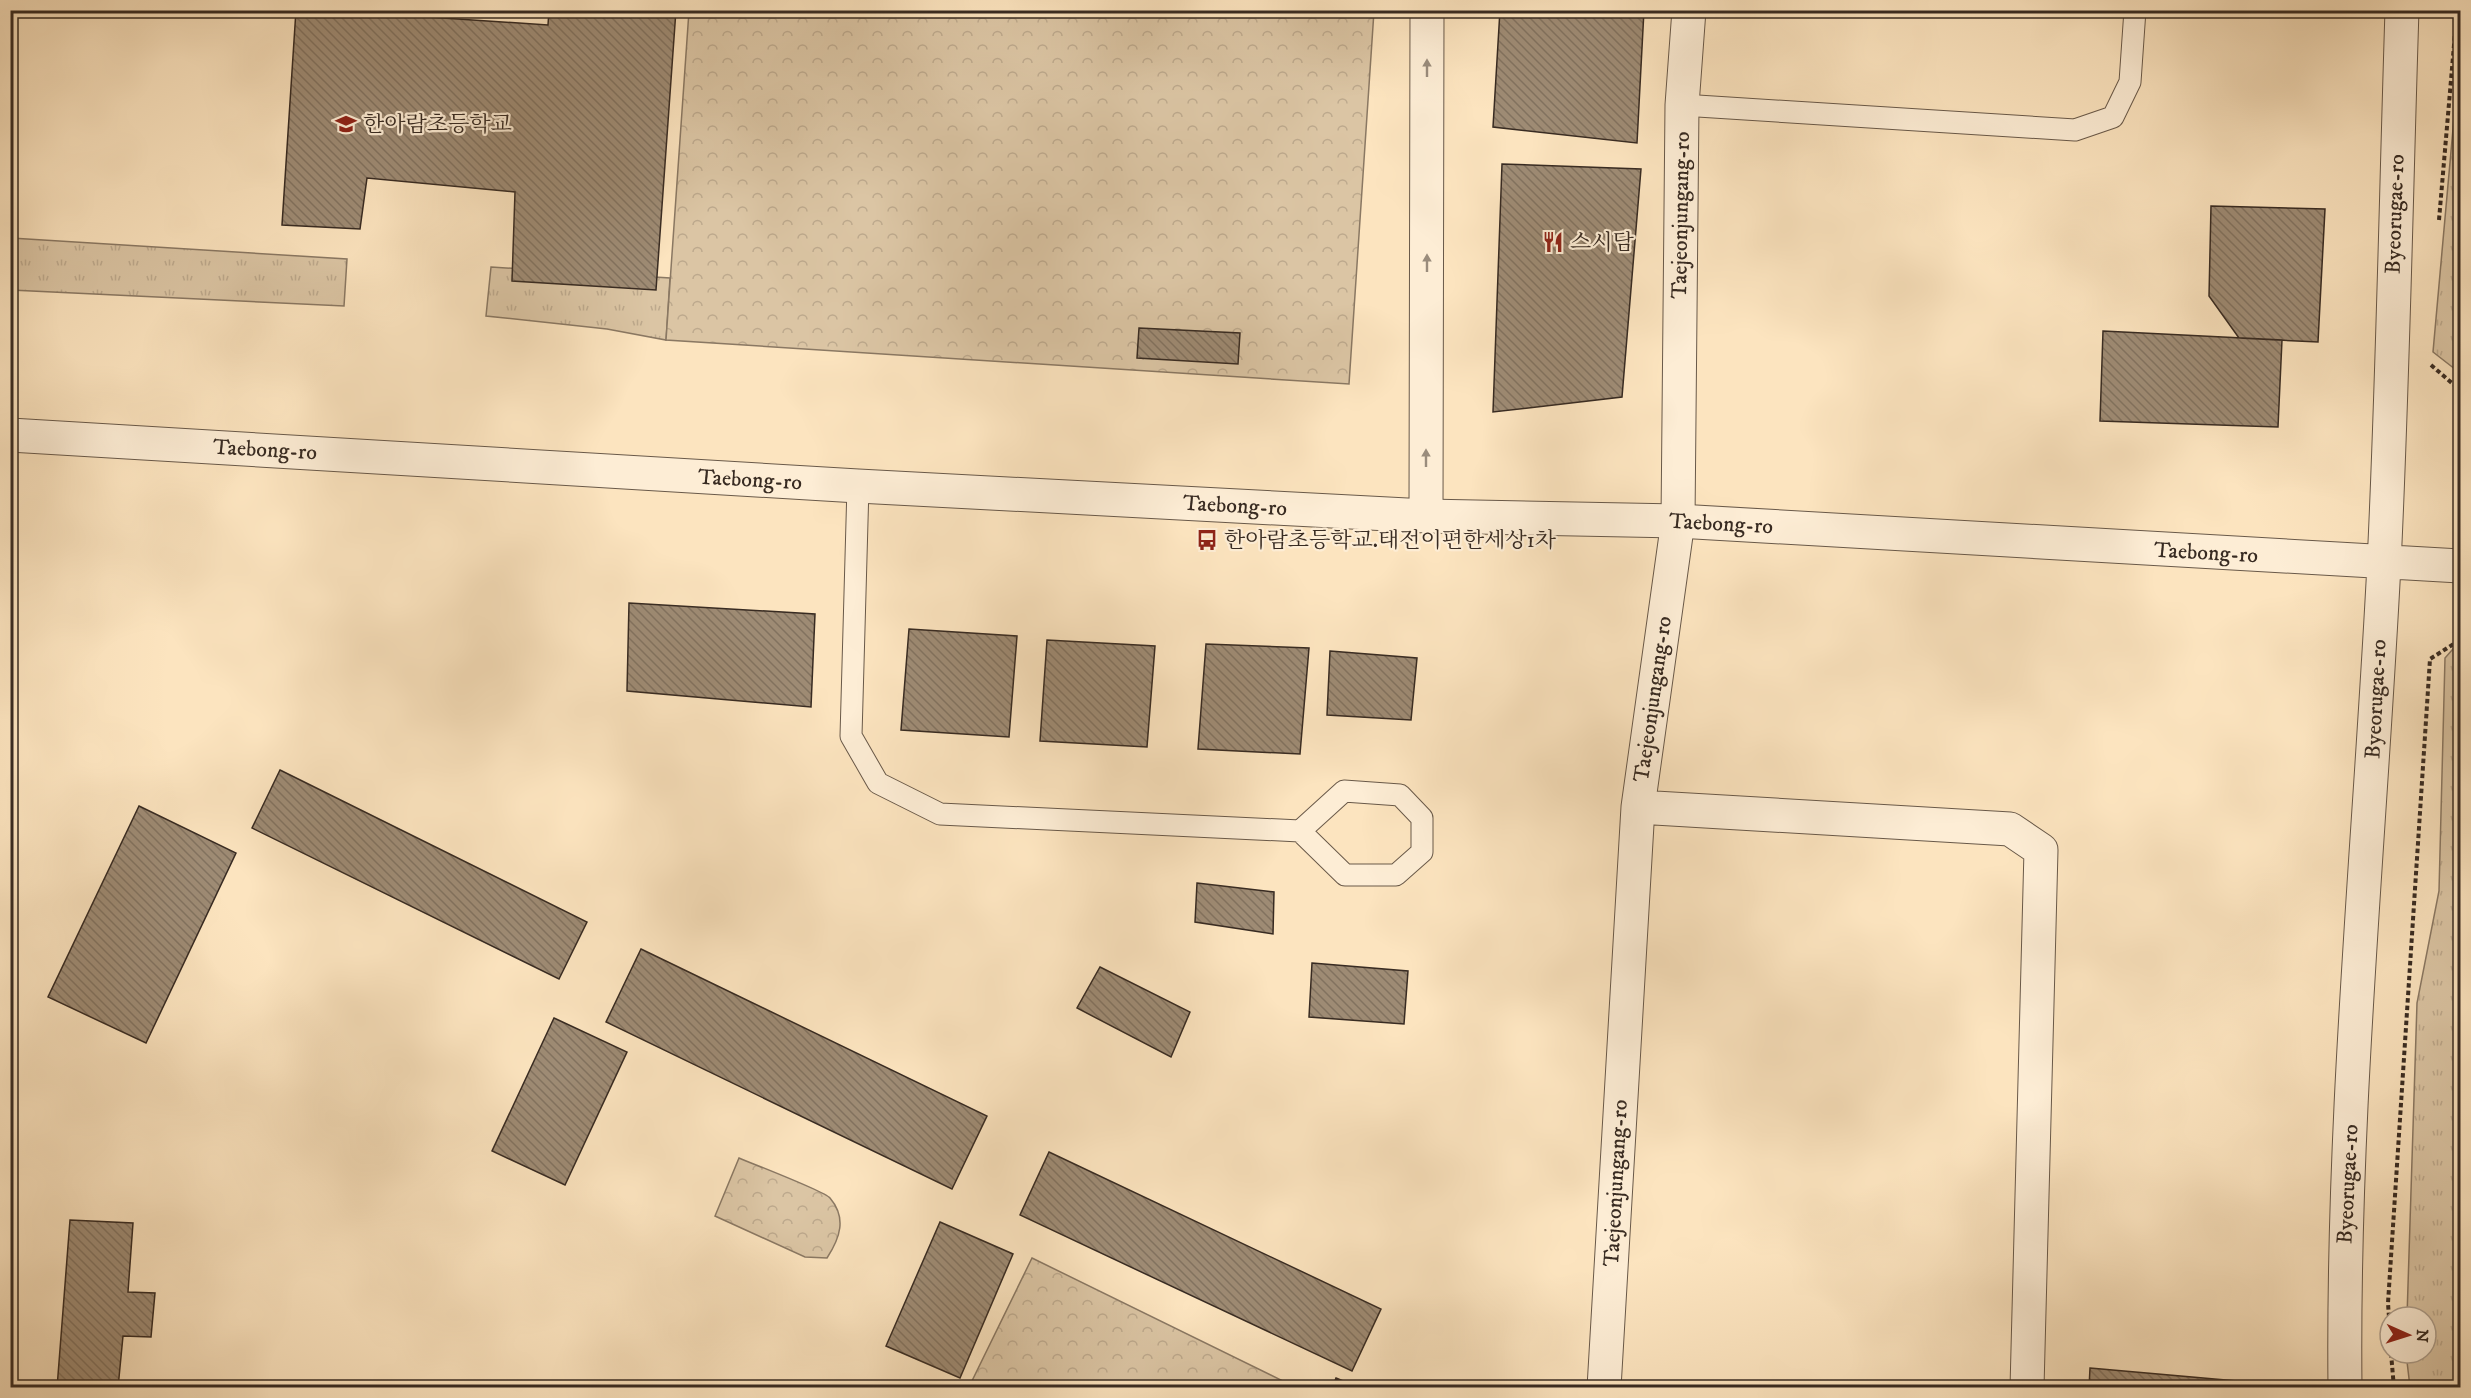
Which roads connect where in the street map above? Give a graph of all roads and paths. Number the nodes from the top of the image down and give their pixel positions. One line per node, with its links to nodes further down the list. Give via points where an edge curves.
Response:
1 (1427, 10): 12 (street, one-way to 1)
2 (1689, 10): 6 (street, Taejeonjungang-ro)
3 (2135, 10): 6 (lane, via 2130,82 2113,117 2075,130)
4 (2402, 10): 14 (street, Byeorugae-ro)
5 (2457, 10): 7 (path)
6 (1682, 105): 13 (street, Taejeonjungang-ro)
7 (2439, 221)
8 (2426, 361): 9 (path)
9 (2460, 390)
10 (10, 435): 11 (street, Taebong-ro)
11 (858, 486): 12 (street, Taebong-ro); 18 (lane, via 851,736 878,783 940,814)
12 (1426, 516): 13 (street, Taebong-ro)
13 (1678, 521): 14 (street, Taebong-ro); 17 (street, Taejeonjungang-ro)
14 (2384, 563): 15 (street, Taebong-ro); 23 (street, Byeorugae-ro, via 2349,1155)
15 (2460, 566)
16 (2460, 640): 19 (path, via 2430,659)
17 (1638, 807): 21 (street, Taejeonjungang-ro); 22 (street, via 2010,829 2040,850)
18 (1300, 831): 18 (lane, via 1345,875 1396,876 1422,852 1422,818 1400,795 1344,791)
19 (2388, 1305)
20 (2392, 1365): 24 (path)
21 (1604, 1388)
22 (2027, 1388)
23 (2345, 1388)
24 (2394, 1388)

